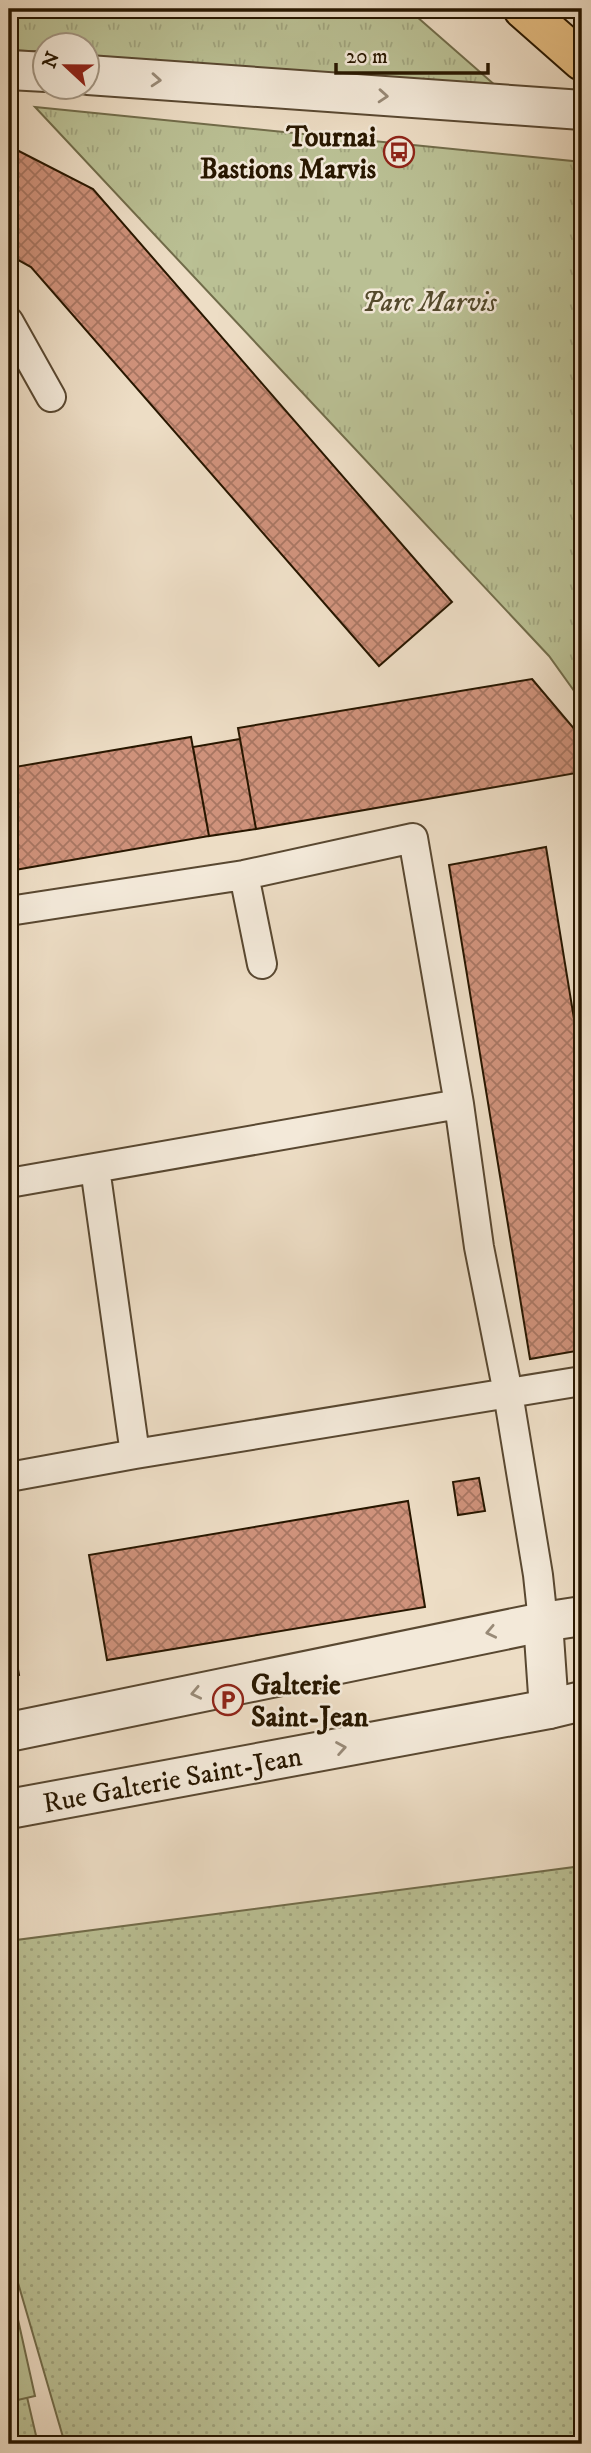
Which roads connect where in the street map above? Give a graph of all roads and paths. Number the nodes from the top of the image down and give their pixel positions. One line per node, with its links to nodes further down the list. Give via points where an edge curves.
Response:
1 (523, 9): 2 (main road)
2 (582, 61)
3 (9, 70): 4 (street)
4 (32, 71)
5 (102, 76): 6 (street, one-way to 6)
6 (582, 110)
7 (9, 322): 8 (lane)
8 (51, 397)
9 (244, 875): 10 (lane); 11 (lane); 12 (lane, via 413,838)
10 (9, 911)
11 (262, 964)
12 (459, 1104): 13 (lane); 16 (lane, via 479,1247)
13 (95, 1168): 14 (lane); 17 (lane)
14 (9, 1183)
15 (582, 1381): 16 (lane)
16 (508, 1393): 17 (lane); 20 (lane)
17 (135, 1454): 18 (lane)
18 (9, 1477)
19 (582, 1616): 20 (street)
20 (542, 1622): 21 (street); 22 (street, one-way to 22)
21 (566, 1705): 23 (street, Rue Galterie Saint-Jean, one-way to 21)
22 (9, 1732)
23 (9, 1809)

